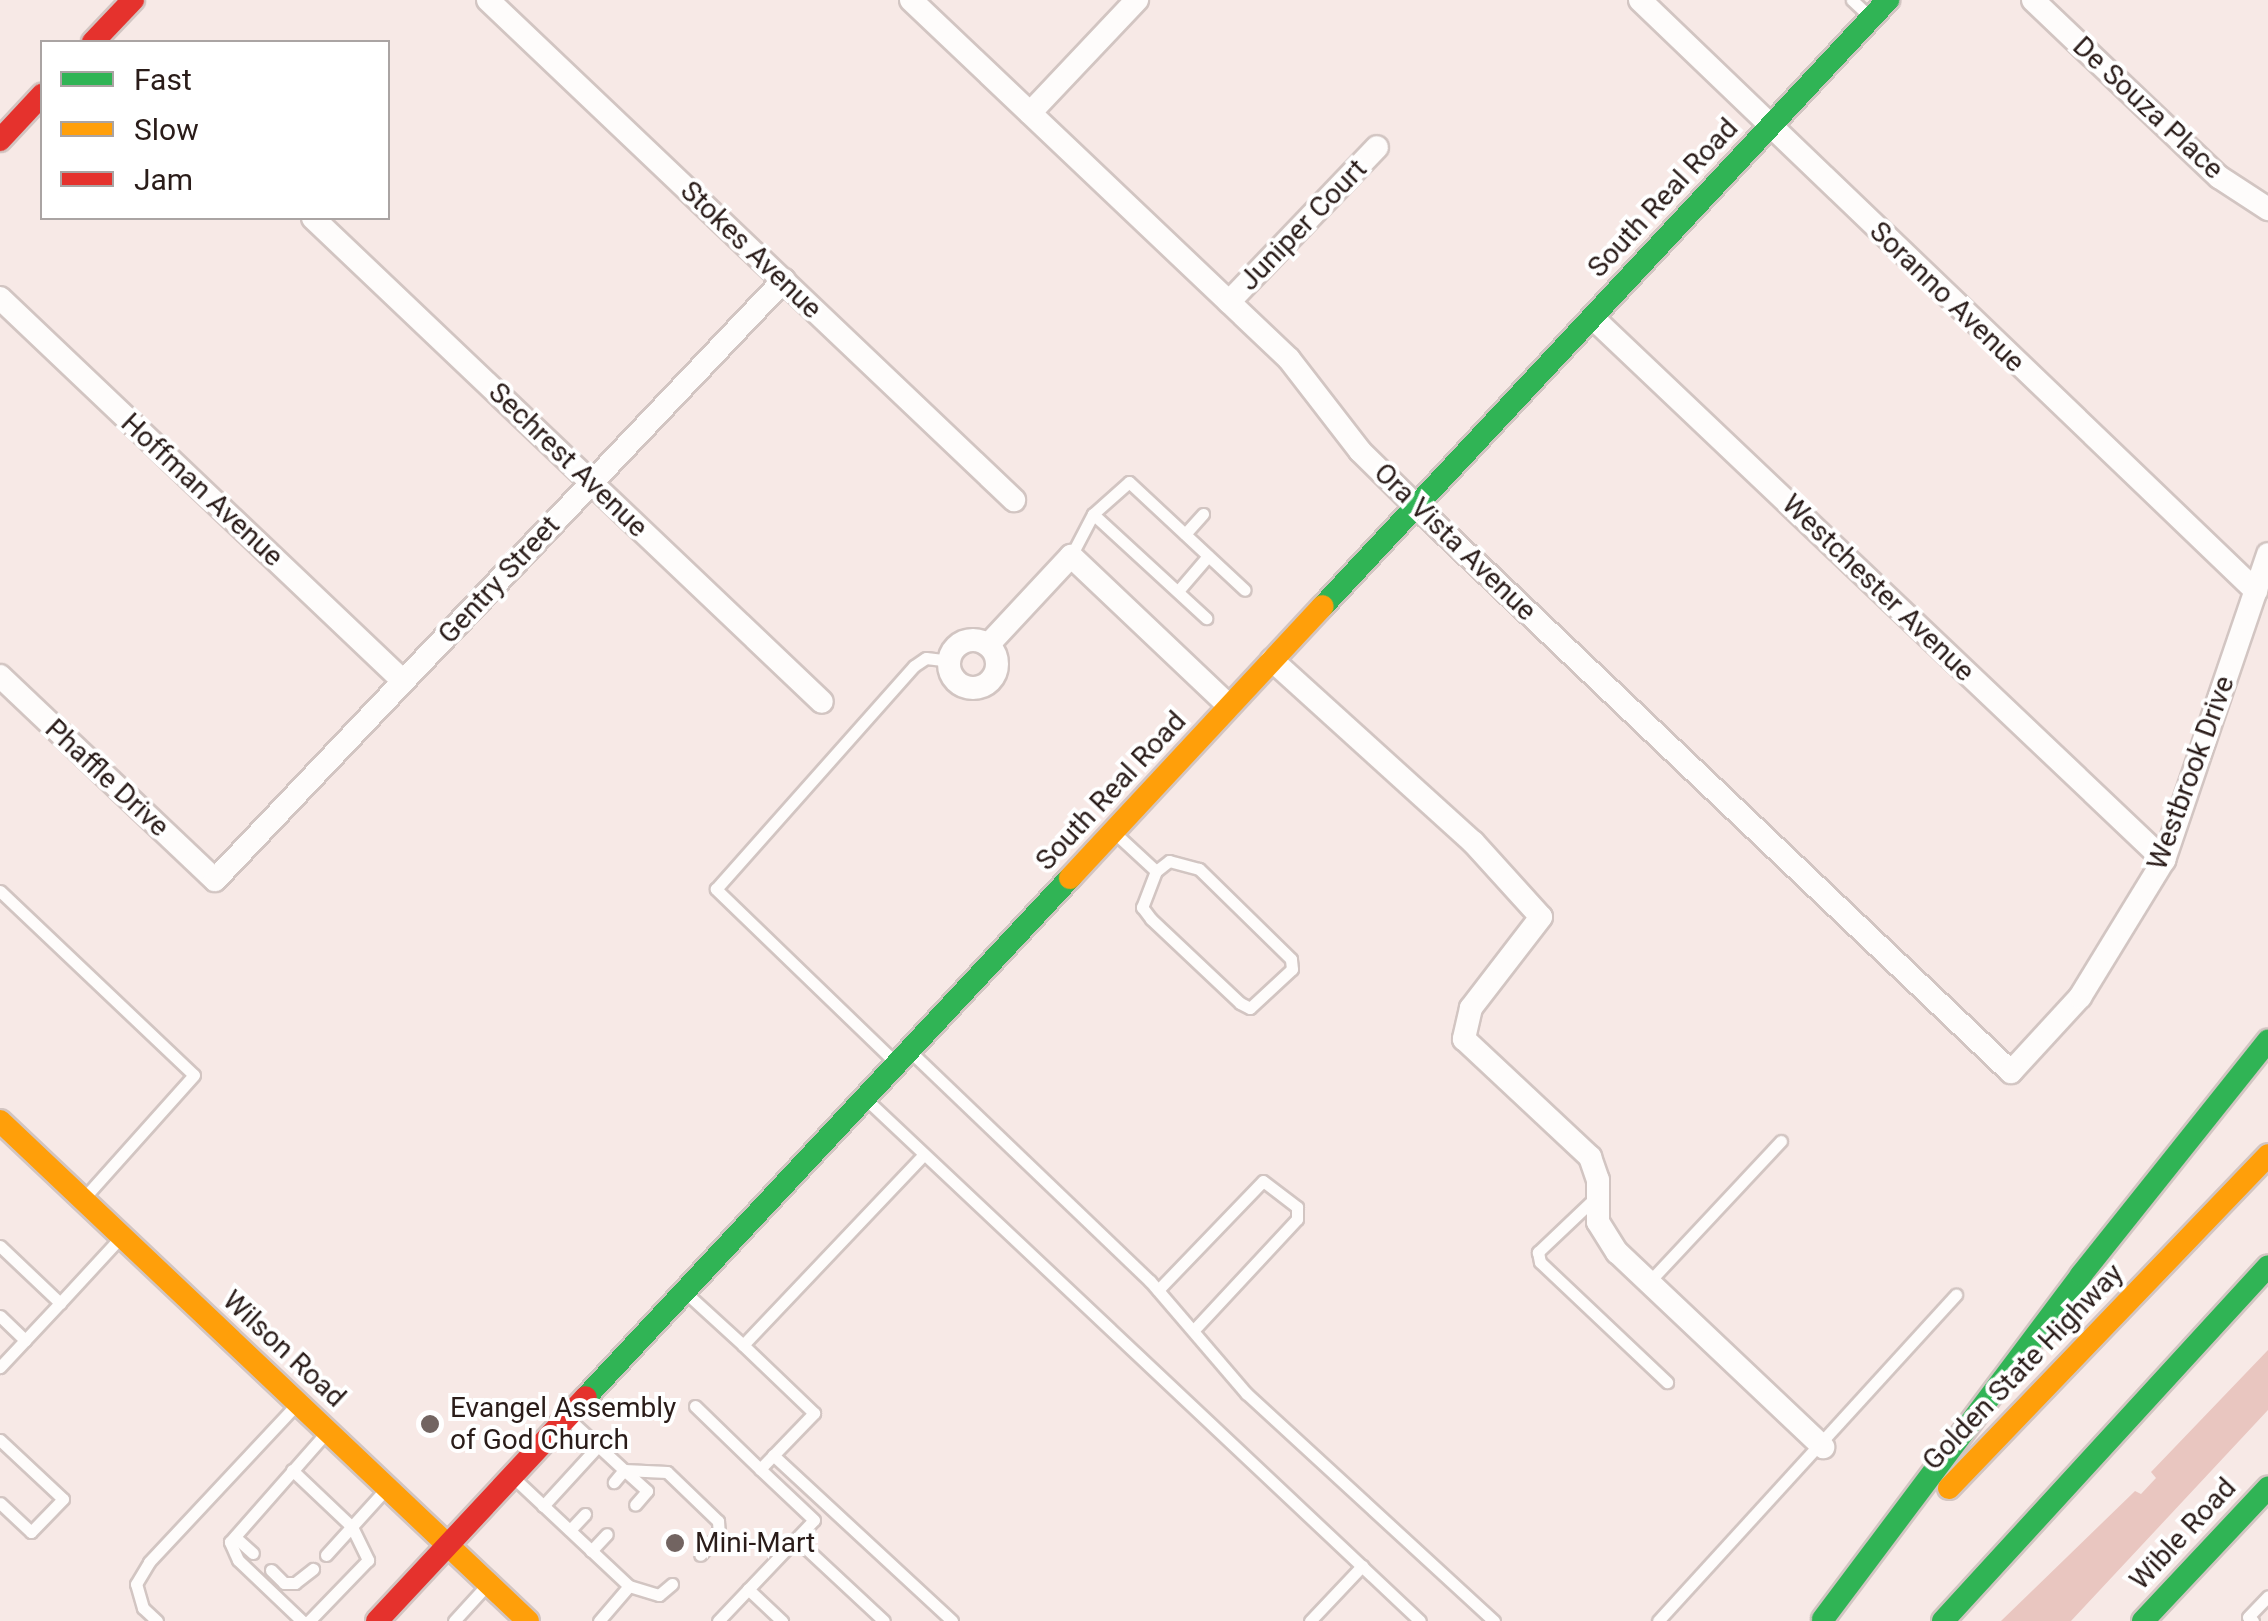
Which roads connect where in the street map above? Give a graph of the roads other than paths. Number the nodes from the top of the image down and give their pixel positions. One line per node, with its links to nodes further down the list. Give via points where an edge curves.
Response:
1 (133, 0): 10 (main road)
2 (488, 0): 20 (street, Stokes Avenue)
3 (911, 0): 14 (street, Ora Vista Avenue)
4 (1136, 0): 14 (street)
5 (1640, 0): 15 (street, Soranno Avenue)
6 (1852, 0): 9 (lane)
7 (1888, 0): 9 (main road, South Real Road)
8 (2032, 0): 18 (street, De Souza Place, via 2219,177)
9 (1870, 18): 15 (main road, South Real Road)
10 (110, 25): 11 (main road); 12 (street)
11 (95, 40)
12 (126, 40)
13 (40, 98): 16 (main road)
14 (1030, 112): 22 (street, Ora Vista Avenue)
15 (1769, 127): 23 (main road, South Real Road); 35 (street, Soranno Avenue)
16 (0, 140)
17 (1377, 147): 22 (street, Juniper Court)
18 (2268, 209)
19 (315, 220): 24 (street, Sechrest Avenue)
20 (784, 280): 24 (street, Gentry Street); 25 (street, Stokes Avenue)
21 (0, 298): 41 (street, Hoffman Avenue)
22 (1230, 302): 26 (street, Ora Vista Avenue, via 1289,359 1360,450)
23 (1592, 317): 26 (main road, South Real Road); 45 (street, Westchester Avenue)
24 (592, 482): 41 (street, Gentry Street); 42 (street, Sechrest Avenue)
25 (1014, 500)
26 (1416, 506): 38 (main road, South Real Road); 51 (street, Ora Vista Avenue)
27 (1093, 514): 29 (lane, via 1129,482); 31 (lane); 34 (lane)
28 (1204, 514): 29 (lane)
29 (1185, 534): 32 (lane)
30 (2268, 554): 35 (street, Westbrook Drive)
31 (1071, 556): 37 (street); 43 (street)
32 (1208, 556): 33 (lane); 34 (lane)
33 (1245, 590)
34 (1178, 591): 36 (lane)
35 (2256, 591): 45 (street, Westbrook Drive)
36 (1206, 618)
37 (988, 644): 39 (street, via 962,642); 39 (street, via 997,671 985,686 958,682)
38 (1272, 660): 43 (main road, South Real Road); 57 (street, via 1473,842 1541,917 1471,1008 1464,1039 1590,1158)
39 (949, 662): 50 (lane, via 926,658 914,666 716,889)
40 (0, 676): 47 (street, Phaffle Drive)
41 (403, 681): 47 (street, Gentry Street)
42 (822, 702)
43 (1229, 706): 44 (main road, South Real Road)
44 (1114, 832): 46 (lane); 50 (main road, South Real Road)
45 (2164, 860): 51 (street, Westbrook Drive, via 2080,996)
46 (1156, 871): 46 (lane, via 1142,907 1240,1003 1250,1008 1292,969 1290,958 1200,869 1170,861)
47 (215, 880)
48 (0, 891): 58 (lane, via 194,1075)
49 (2268, 1041): 113 (main road, via 2082,1274)
50 (903, 1057): 52 (main road, South Real Road); 63 (lane)
51 (2012, 1072)
52 (865, 1098): 55 (lane); 64 (main road, South Real Road)
53 (0, 1120): 58 (main road, Wilson Road)
54 (1781, 1141): 62 (lane)
55 (923, 1155): 70 (lane); 102 (lane)
56 (2268, 1155): 113 (main road, Golden State Highway)
57 (1598, 1195): 62 (street, via 1598,1222); 72 (lane, via 1538,1252 1540,1262)
58 (83, 1199): 59 (main road, Wilson Road)
59 (122, 1236): 66 (lane); 73 (main road, Wilson Road)
60 (0, 1246): 66 (lane)
61 (2268, 1266): 125 (main road)
62 (1649, 1282): 79 (street)
63 (1158, 1290): 68 (lane); 68 (lane, via 1263,1181 1296,1208 1298,1219)
64 (684, 1291): 70 (lane); 75 (main road, South Real Road)
65 (1956, 1294): 79 (lane)
66 (60, 1303): 69 (lane)
67 (0, 1316): 69 (lane)
68 (1194, 1330): 123 (lane, via 1246,1393)
69 (25, 1340): 71 (lane)
70 (743, 1345): 80 (lane, via 814,1412)
71 (0, 1367)
72 (1667, 1382)
73 (298, 1403): 76 (main road, Wilson Road); 114 (lane, via 149,1562 136,1584 143,1608)
74 (695, 1406): 81 (lane)
75 (567, 1417): 78 (lane); 84 (main road, South Real Road)
76 (328, 1431): 82 (lane); 86 (main road, Wilson Road)
77 (0, 1440): 88 (lane, via 63,1499 31,1532)
78 (598, 1446): 83 (lane); 90 (lane)
79 (1823, 1447): 124 (lane)
80 (774, 1455): 81 (lane); 121 (lane)
81 (760, 1468): 96 (lane, via 814,1520)
82 (292, 1470): 92 (lane); 95 (lane)
83 (624, 1470): 85 (lane); 89 (lane, via 647,1492); 101 (lane, via 667,1472 718,1521 719,1534)
84 (512, 1476): 90 (lane); 97 (main road, South Real Road)
85 (614, 1482)
86 (387, 1488): 92 (lane); 97 (main road, Wilson Road)
87 (2268, 1488): 126 (main road, Wible Road)
88 (0, 1503)
89 (635, 1504)
90 (544, 1506): 93 (lane)
91 (585, 1514): 93 (lane)
92 (352, 1527): 100 (lane); 115 (lane, via 368,1560)
93 (570, 1530): 98 (lane)
94 (607, 1534): 98 (lane)
95 (235, 1536): 99 (lane); 115 (lane, via 230,1548 238,1560)
96 (796, 1539): 108 (lane); 120 (lane)
97 (448, 1545): 105 (main road, Wilson Road); 110 (main road, South Real Road)
98 (592, 1551): 107 (lane)
99 (253, 1553)
100 (326, 1555)
101 (700, 1555)
102 (1362, 1566): 111 (lane); 122 (lane)
103 (313, 1568): 104 (lane, via 295,1583 284,1583)
104 (271, 1570)
105 (488, 1584): 112 (lane); 116 (main road, Wilson Road)
106 (672, 1584): 107 (lane, via 659,1595)
107 (630, 1586): 117 (lane)
108 (748, 1590): 118 (lane); 119 (lane)
109 (2268, 1596): 127 (lane, via 2248,1617)
110 (390, 1616)
111 (1413, 1619)
112 (458, 1620)
113 (1822, 1620)
114 (157, 1621)
115 (305, 1621)
116 (528, 1621)
117 (598, 1621)
118 (718, 1621)
119 (782, 1621)
120 (884, 1621)
121 (952, 1621)
122 (1310, 1621)
123 (1494, 1621)
124 (1658, 1621)
125 (1943, 1621)
126 (2142, 1621)
127 (2253, 1621)

